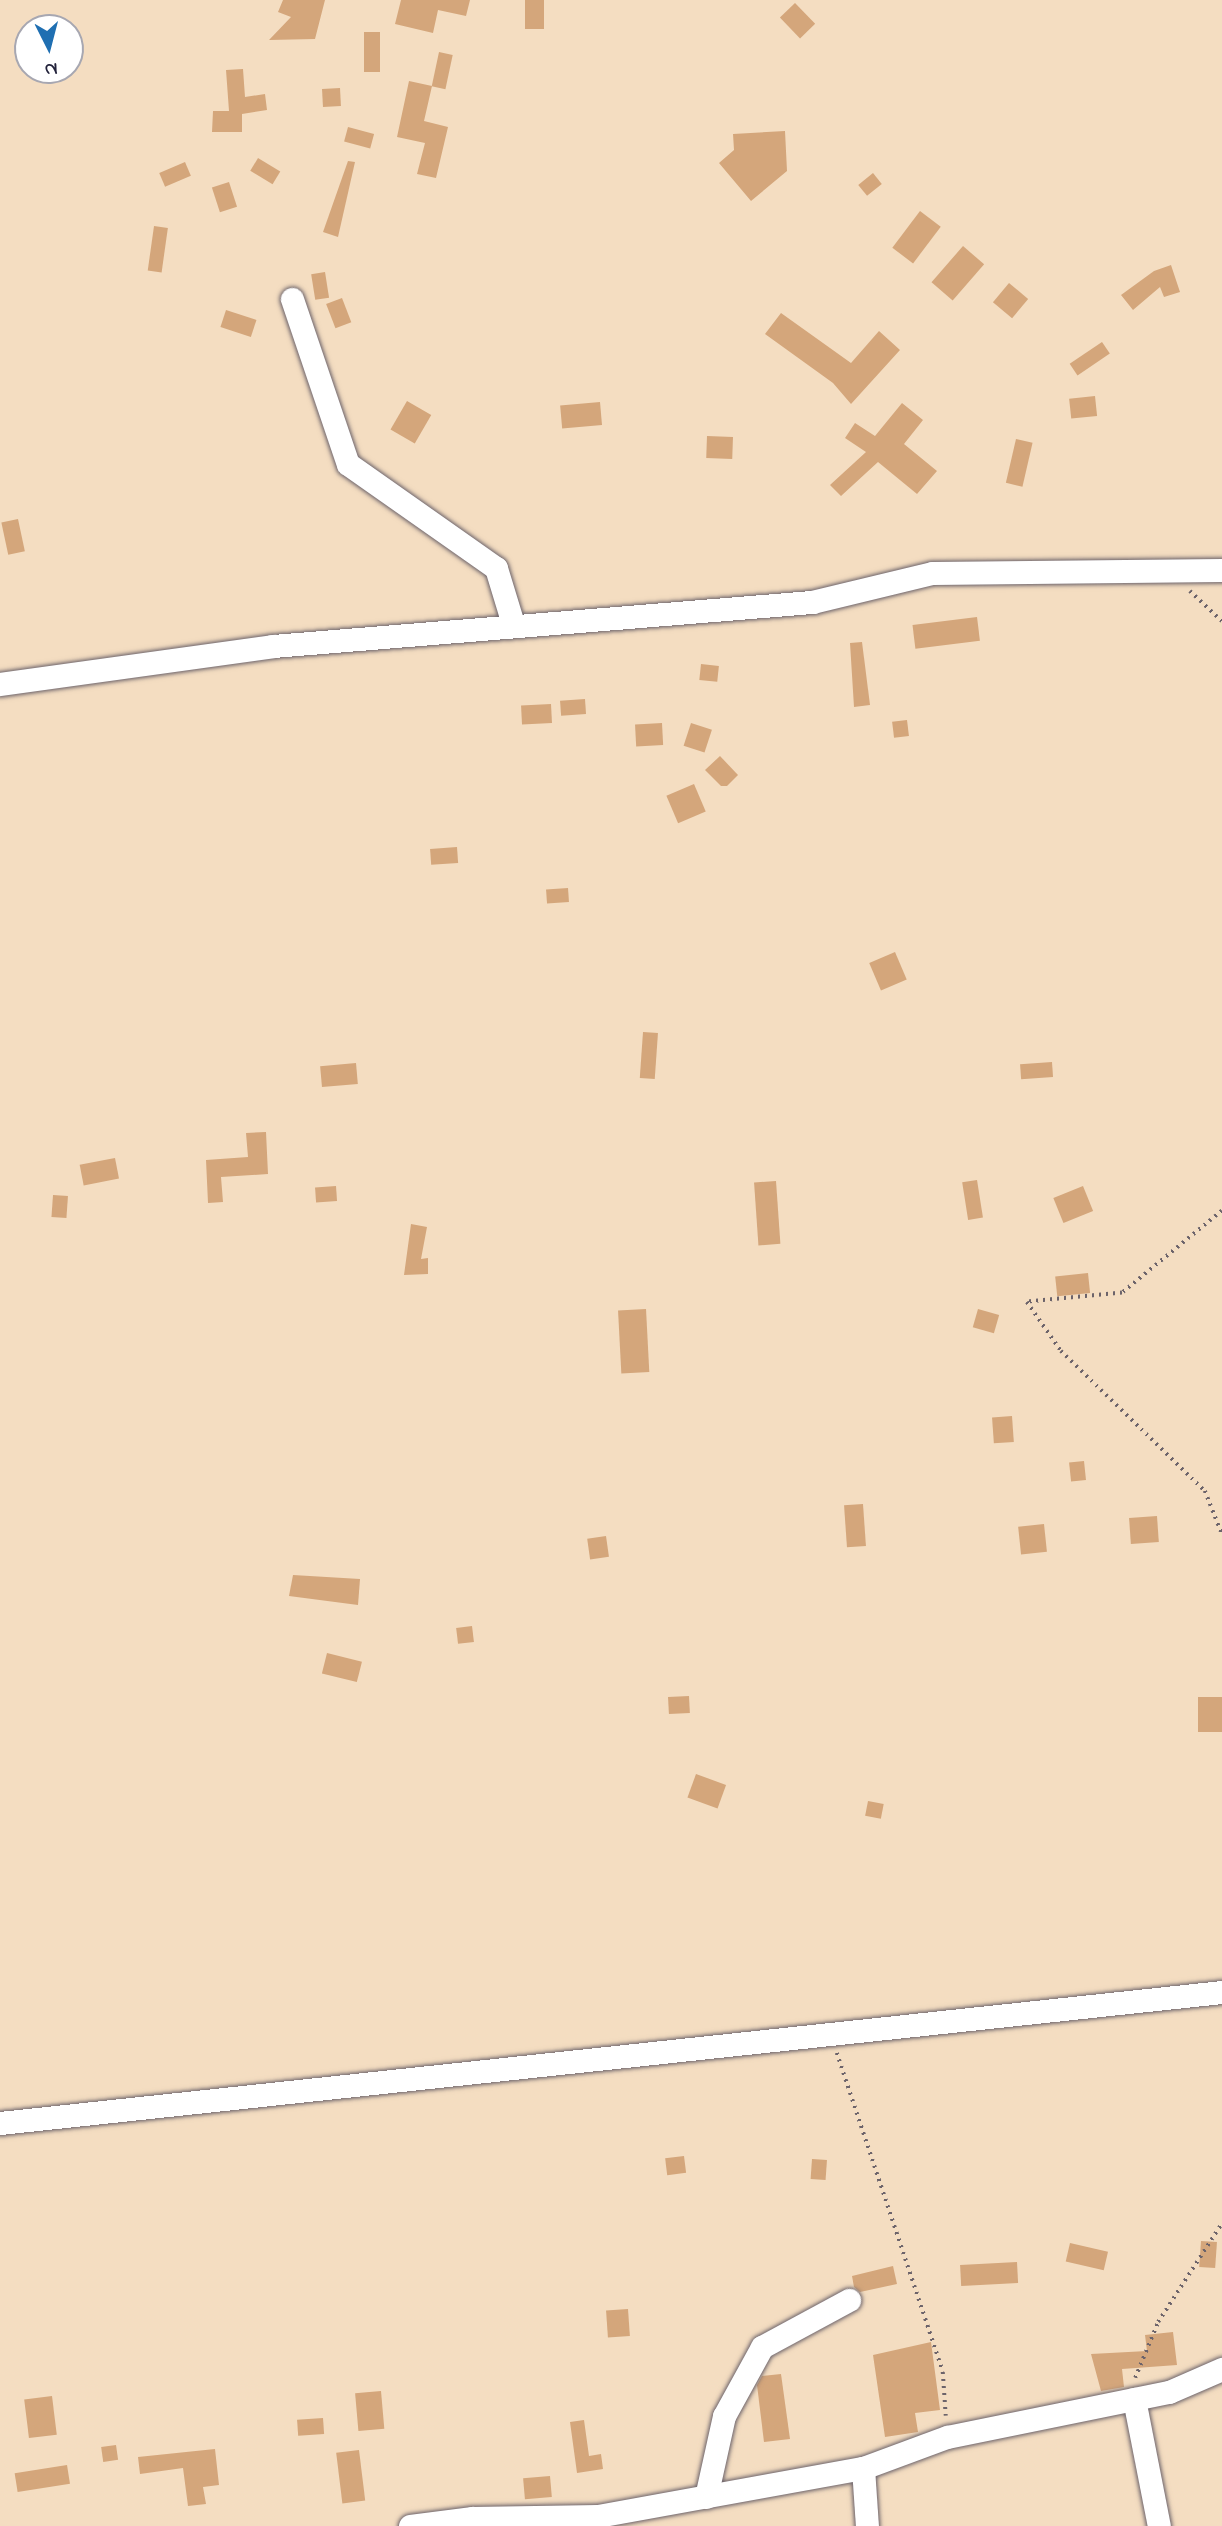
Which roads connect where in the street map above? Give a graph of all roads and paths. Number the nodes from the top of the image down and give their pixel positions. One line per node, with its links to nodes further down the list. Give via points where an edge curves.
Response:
1 (292, 299): 5 (street, via 348,464 496,568)
2 (1165, 569): 3 (street); 4 (path); 5 (street, via 932,573 812,602)
3 (1222, 570)
4 (1222, 621)
5 (513, 624): 6 (street, via 273,646)
6 (3, 687)
7 (1222, 1211): 8 (path, via 1122,1293 1027,1302 1061,1351 1205,1490)
8 (1222, 1534)
9 (1222, 1992): 10 (street)
10 (831, 2034): 11 (street); 16 (path, via 943,2372)
11 (0, 2123)
12 (1222, 2223): 15 (path, via 1158,2322 1136,2370)
13 (849, 2300): 18 (street, via 762,2347 724,2416)
14 (1222, 2369): 15 (street, via 1169,2392)
15 (1134, 2399): 16 (street); 22 (street)
16 (947, 2437): 17 (street)
17 (863, 2468): 18 (street); 21 (street)
18 (706, 2497): 19 (street)
19 (571, 2520): 20 (street)
20 (410, 2526)
21 (867, 2526)
22 (1159, 2526)

